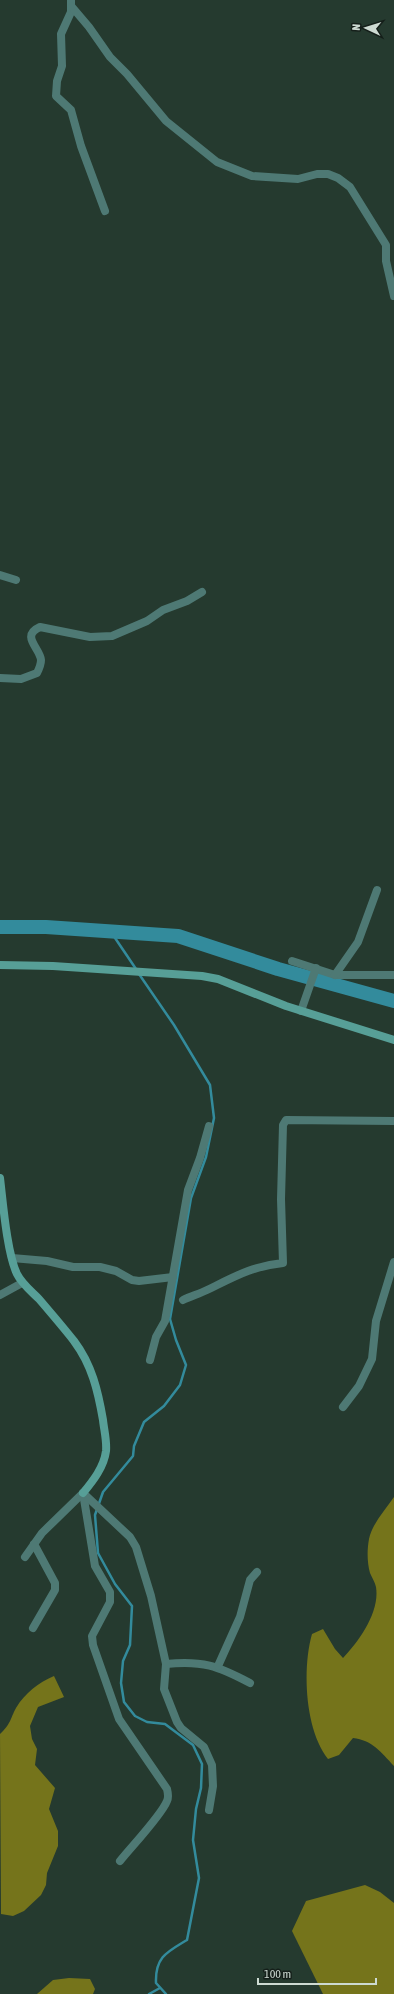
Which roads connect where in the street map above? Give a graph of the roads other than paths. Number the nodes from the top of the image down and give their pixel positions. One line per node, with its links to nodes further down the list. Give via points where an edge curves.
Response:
1 (72, 4): 2 (street, via 61,34 62,66 56,81 56,96 71,110 80,146); 3 (street, via 110,58 127,74 166,121 217,162 260,177 298,179 328,174 350,187 386,245 386,261)
2 (105, 212)
3 (394, 296)
4 (0, 575): 5 (street)
5 (16, 580)
6 (202, 592): 7 (street, via 112,636 90,636 40,627 33,632 31,638 41,661 37,673 20,679)
7 (0, 678)
8 (377, 890): 12 (street, via 358,942)
9 (292, 961): 11 (street)
10 (0, 965): 14 (main road, via 202,976 218,979)
11 (315, 970): 12 (street); 14 (street)
12 (336, 975): 13 (street)
13 (394, 975)
14 (301, 1011): 15 (main road)
15 (394, 1040)
16 (394, 1121): 27 (street, via 286,1120 283,1125 281,1164 283,1263 253,1269)
17 (209, 1126): 24 (street, via 188,1190)
18 (0, 1178): 19 (main road)
19 (1, 1190): 20 (main road)
20 (9, 1236): 21 (street); 22 (main road)
21 (0, 1237)
22 (12, 1258): 24 (street, via 47,1261 73,1267 100,1267 139,1281); 25 (main road)
23 (394, 1262): 29 (street, via 376,1321 372,1359 359,1386)
24 (173, 1277): 28 (street, via 165,1321 156,1337)
25 (22, 1283): 26 (street); 30 (main road, via 38,1298 74,1342 92,1372 98,1390 106,1451 96,1476)
26 (0, 1295)
27 (183, 1300)
28 (150, 1360)
29 (343, 1407)
30 (83, 1493): 31 (street); 35 (street, via 130,1537 136,1547 151,1596); 39 (street, via 95,1566 110,1592 110,1602 92,1636 93,1645 119,1719 163,1782 168,1795 160,1812)
31 (34, 1544): 32 (street); 34 (street, via 55,1583 55,1590)
32 (25, 1556)
33 (257, 1572): 36 (street, via 250,1580 240,1617)
34 (33, 1628)
35 (166, 1664): 36 (street, via 181,1662); 38 (street, via 164,1689 177,1722 204,1747 212,1765 213,1786)
36 (218, 1666): 37 (street)
37 (250, 1683)
38 (209, 1810)
39 (120, 1861)

